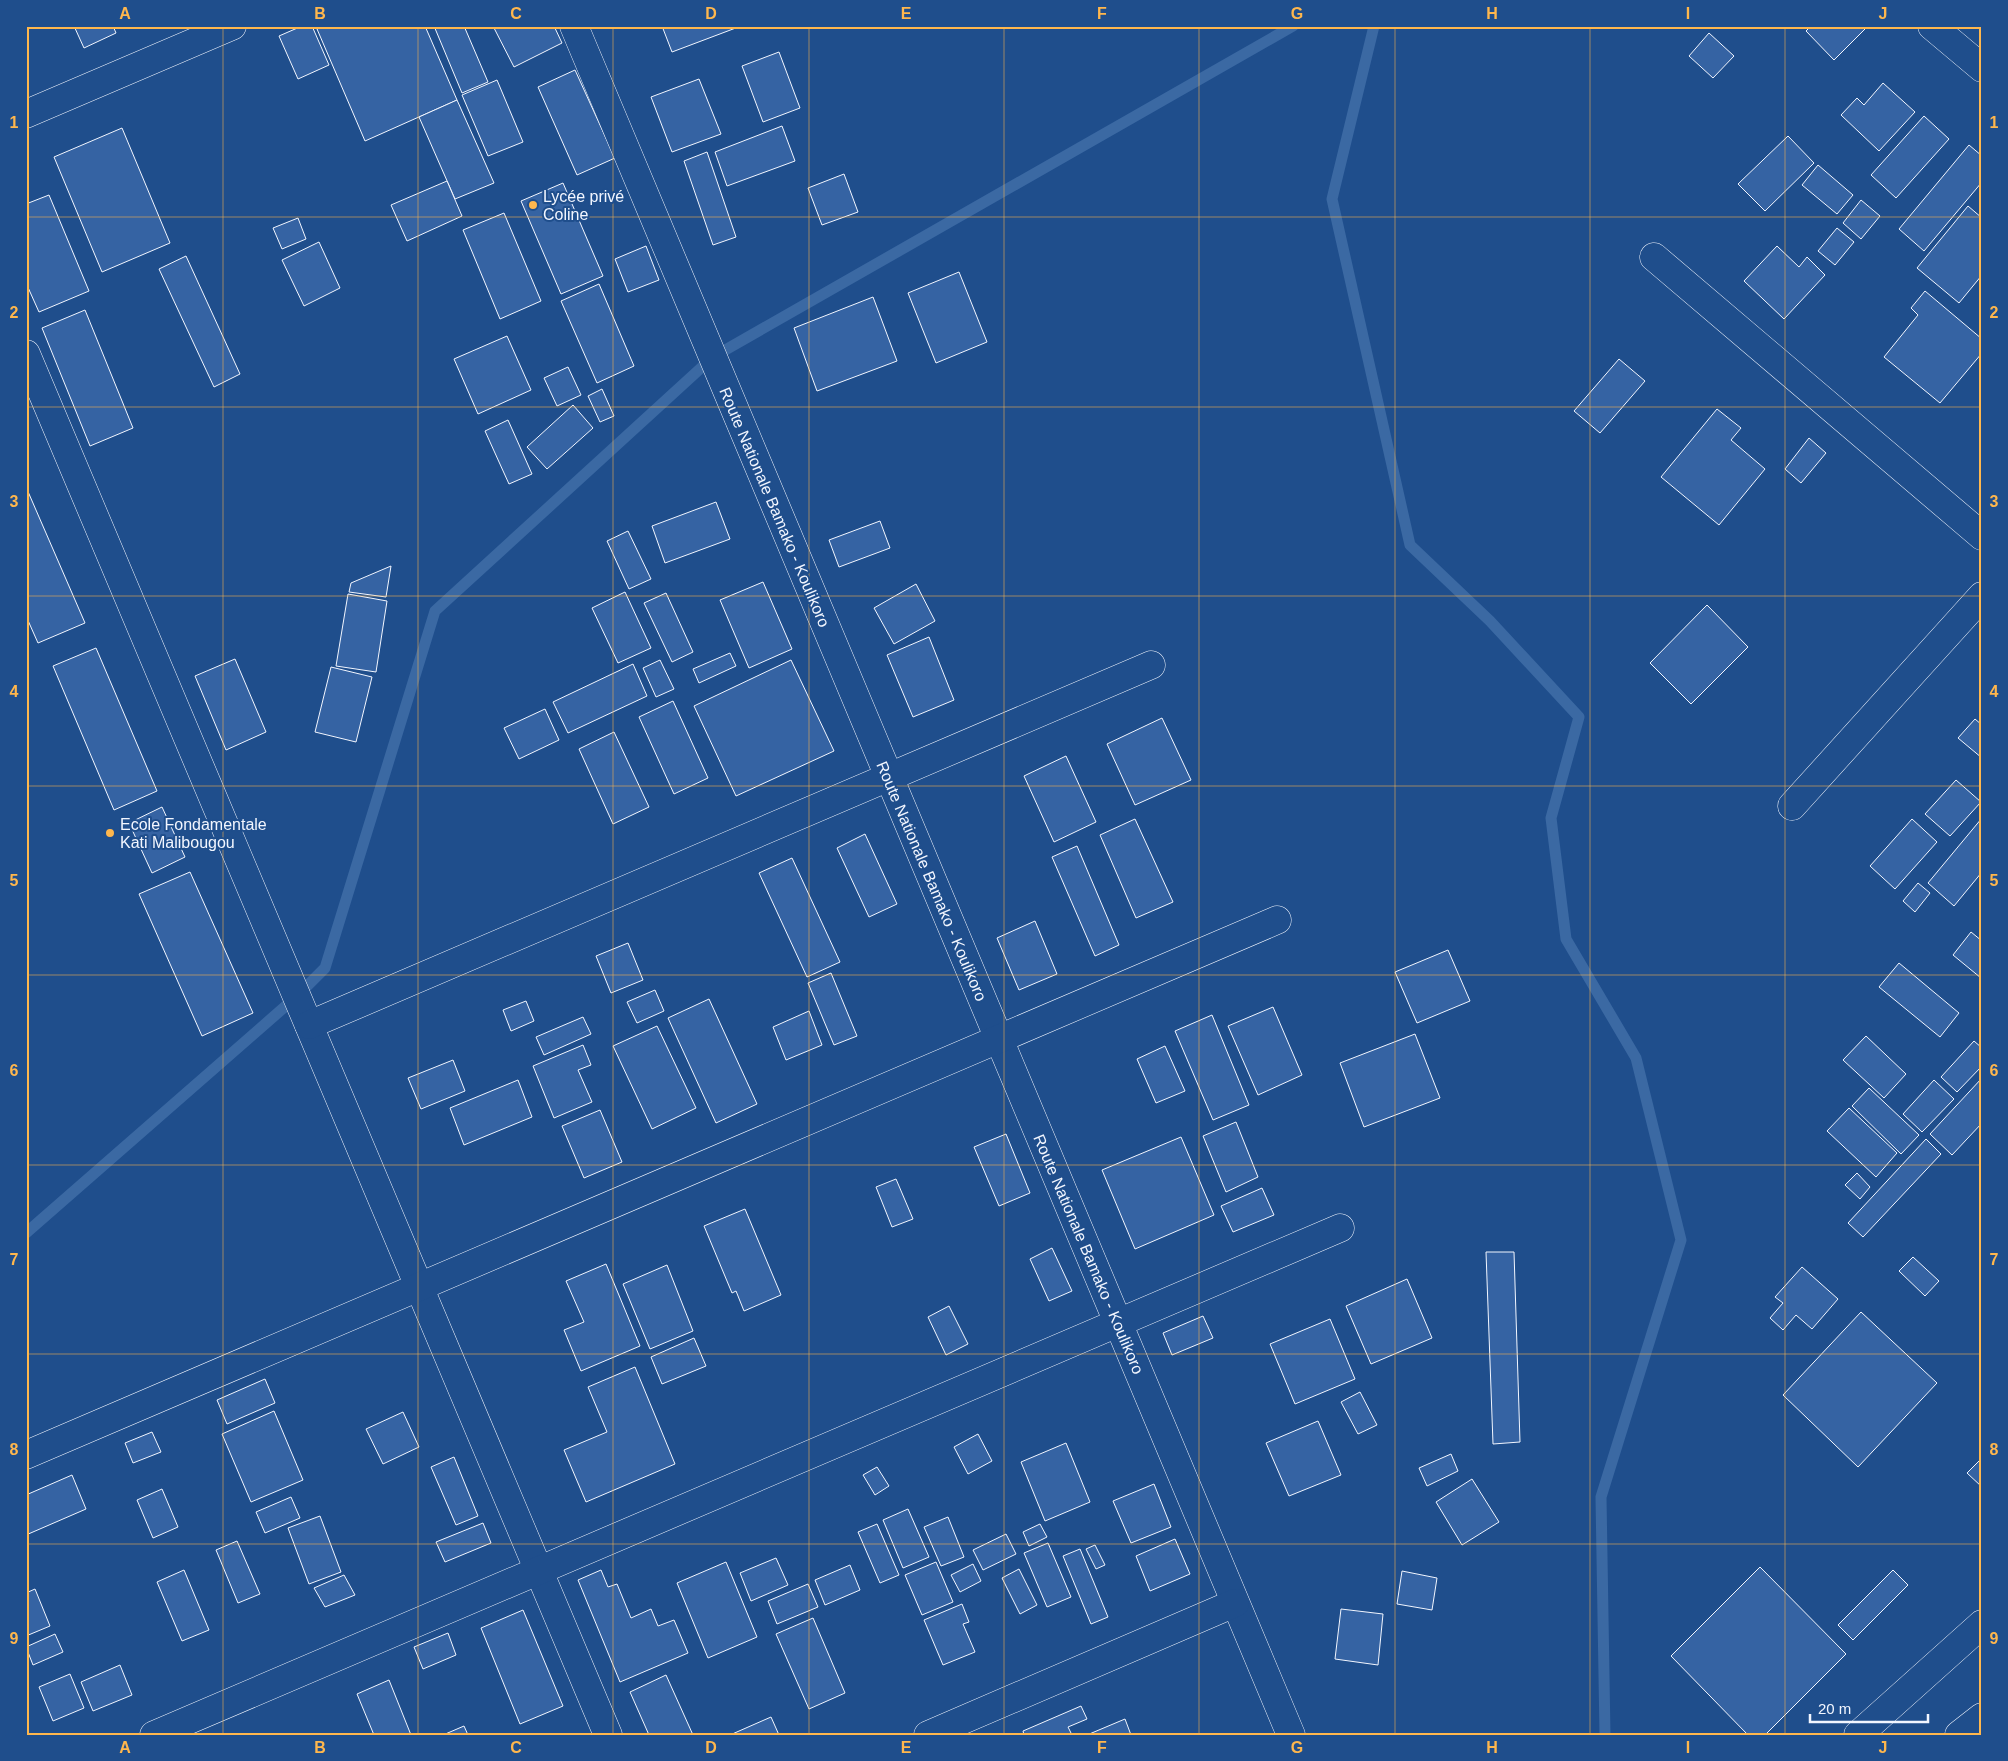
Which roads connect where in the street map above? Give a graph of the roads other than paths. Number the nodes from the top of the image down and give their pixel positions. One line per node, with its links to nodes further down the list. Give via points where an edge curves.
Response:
1 (232, 26): 5 (main road)
2 (574, 26): 11 (main road, Route Nationale Bamako - Koulikoro)
3 (1932, 26): 4 (main road)
4 (1982, 68)
5 (26, 114)
6 (1654, 257): 8 (main road)
7 (26, 354): 14 (main road)
8 (1982, 536)
9 (1982, 596): 12 (main road)
10 (1151, 665): 11 (main road)
11 (888, 778): 14 (main road); 15 (main road, Route Nationale Bamako - Koulikoro)
12 (1792, 806)
13 (1277, 920): 15 (main road)
14 (309, 1026): 17 (main road)
15 (999, 1039): 17 (main road); 18 (main road, Route Nationale Bamako - Koulikoro)
16 (1340, 1228): 18 (main road)
17 (419, 1287): 19 (main road); 20 (main road)
18 (1118, 1322): 20 (main road); 21 (main road, Route Nationale Bamako - Koulikoro)
19 (26, 1456)
20 (539, 1570): 24 (main road); 25 (main road)
21 (1235, 1603): 26 (main road); 27 (main road, Route Nationale Bamako - Koulikoro)
22 (1982, 1624): 28 (main road)
23 (1982, 1717): 29 (main road)
24 (154, 1735)
25 (608, 1735)
26 (928, 1735)
27 (1291, 1735)
28 (1858, 1735)
29 (1959, 1735)

